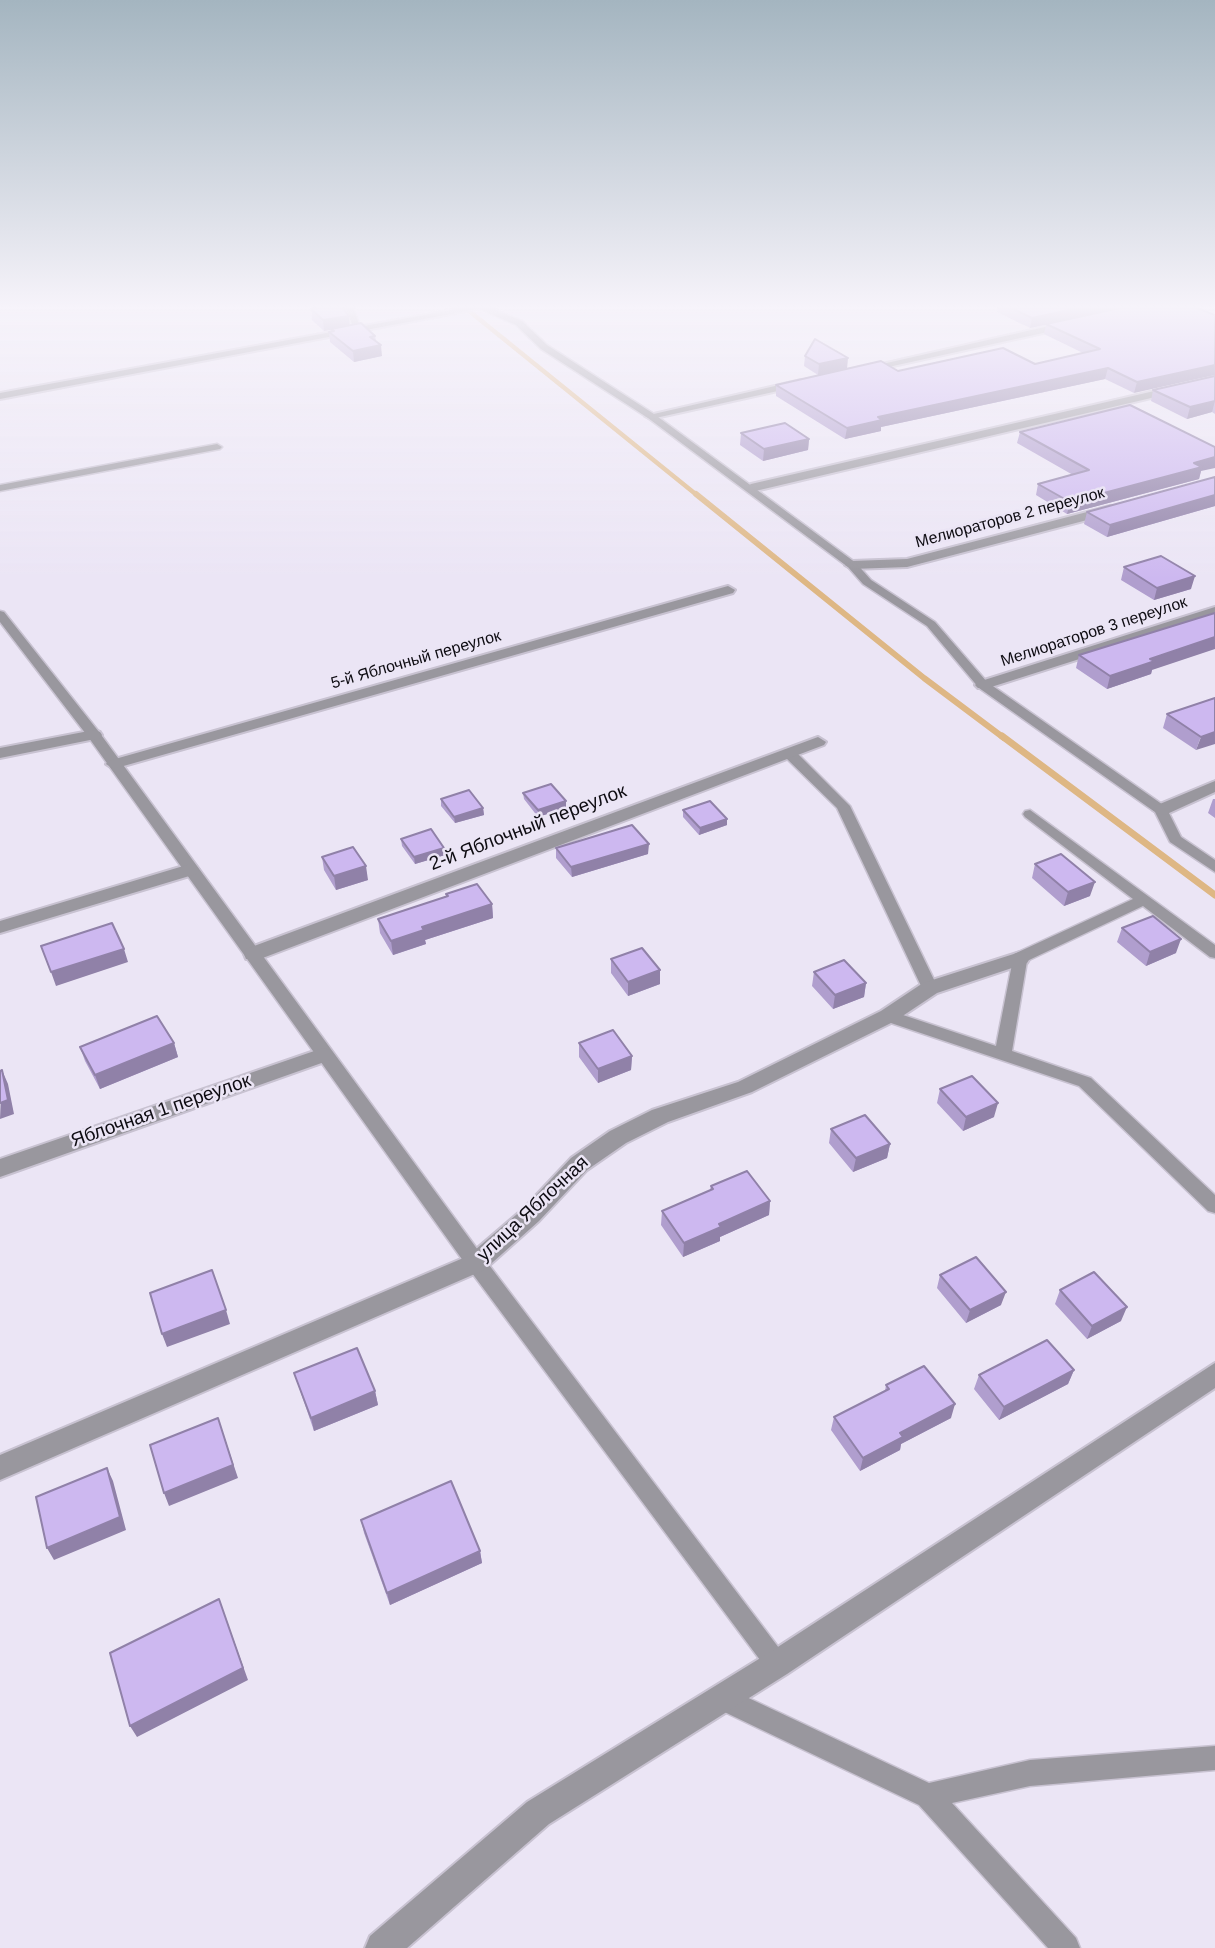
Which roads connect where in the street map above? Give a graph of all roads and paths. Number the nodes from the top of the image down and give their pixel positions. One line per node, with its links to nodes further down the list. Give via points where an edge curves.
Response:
1 (623, 397): 4 (lane)
2 (736, 397): 4 (street)
3 (1142, 397): 7 (street)
4 (651, 415): 7 (lane)
5 (217, 447): 6 (lane)
6 (0, 488)
7 (751, 488): 9 (lane)
8 (1124, 506): 9 (street, Мелиораторов 2 переулок, via 907,563)
9 (852, 565): 13 (lane, via 867,582 931,624)
10 (728, 590): 18 (street, 5-й Яблочный переулок)
11 (1215, 611): 13 (street, Мелиораторов 3 переулок)
12 (0, 614): 14 (lane)
13 (983, 685): 20 (lane)
14 (94, 735): 16 (street); 18 (lane)
15 (818, 742): 17 (street, 2-й Яблочный переулок)
16 (0, 753)
17 (789, 753): 27 (street, 2-й Яблочный переулок); 29 (lane, via 843,806)
18 (114, 764): 23 (lane)
19 (1215, 786): 20 (street)
20 (1161, 810): 22 (lane, via 1175,839)
21 (1030, 814): 24 (lane)
22 (1215, 867)
23 (190, 870): 25 (street); 27 (lane)
24 (1144, 900): 26 (lane); 28 (lane)
25 (0, 927)
26 (1215, 953)
27 (253, 954): 32 (lane)
28 (1020, 958): 29 (street, улица Яблочная); 31 (lane)
29 (930, 988): 30 (street, улица Яблочная)
30 (888, 1016): 31 (lane); 35 (street, улица Яблочная, via 745,1087 660,1116 618,1137 579,1164 531,1215)
31 (1003, 1054): 34 (lane, via 1085,1082)
32 (323, 1055): 33 (street, Яблочная 1 переулок); 35 (lane)
33 (0, 1168)
34 (1215, 1206)
35 (476, 1263): 37 (street, улица Яблочная); 38 (lane)
36 (1215, 1374): 38 (street)
37 (0, 1468)
38 (776, 1664): 39 (street)
39 (723, 1698): 41 (lane); 42 (street, via 538,1813)
40 (1215, 1758): 41 (lane, via 1030,1773)
41 (928, 1796): 43 (lane)
42 (382, 1948)
43 (1066, 1948)

